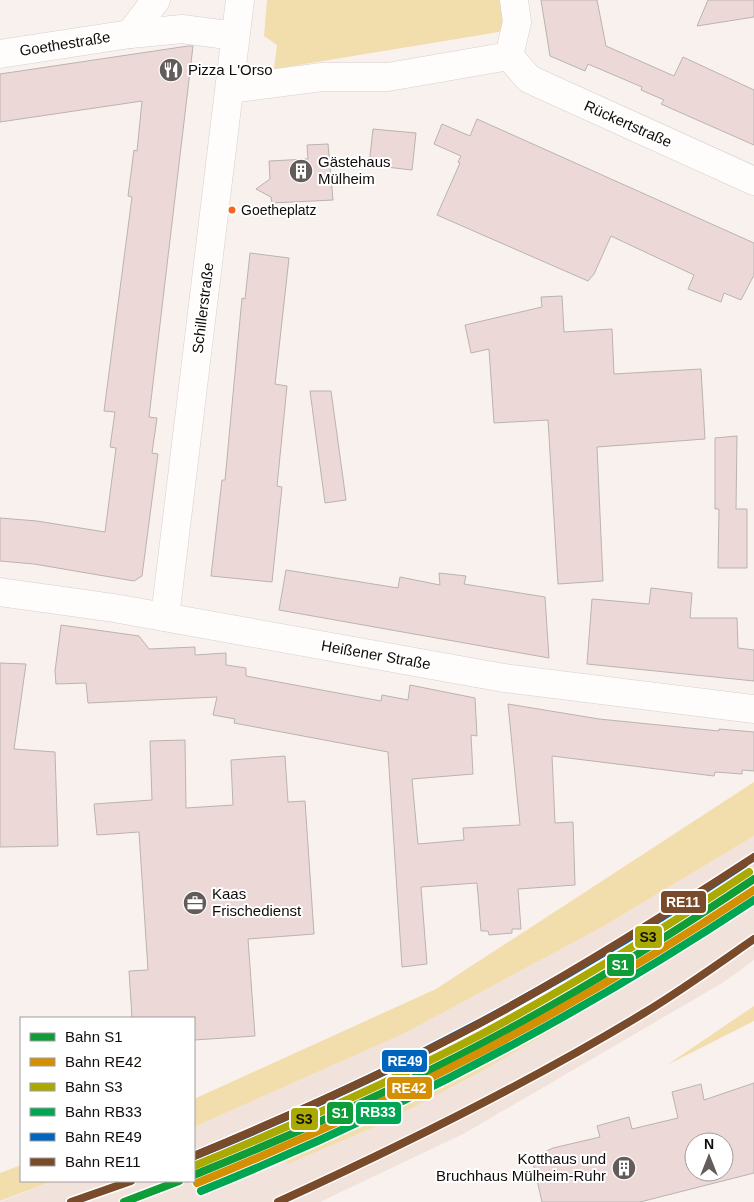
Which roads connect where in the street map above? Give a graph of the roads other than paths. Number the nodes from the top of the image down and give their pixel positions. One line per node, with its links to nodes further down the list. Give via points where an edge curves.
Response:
1 (156, 0): 4 (street, Goethestraße)
2 (240, 0): 5 (street, Schillerstraße)
3 (514, 0): 7 (street, via 517,22)
4 (130, 34): 5 (street, Goethestraße, via 182,29); 6 (street, Goethestraße)
5 (235, 36): 8 (street, Schillerstraße)
6 (0, 54)
7 (509, 56): 8 (street, via 388,77 322,77); 9 (street, Rückertstraße, via 529,79)
8 (230, 89): 11 (street, Schillerstraße)
9 (754, 181)
10 (0, 592): 11 (street, Heißener Straße)
11 (165, 617): 12 (street, Heißener Straße, via 504,678)
12 (754, 708)

